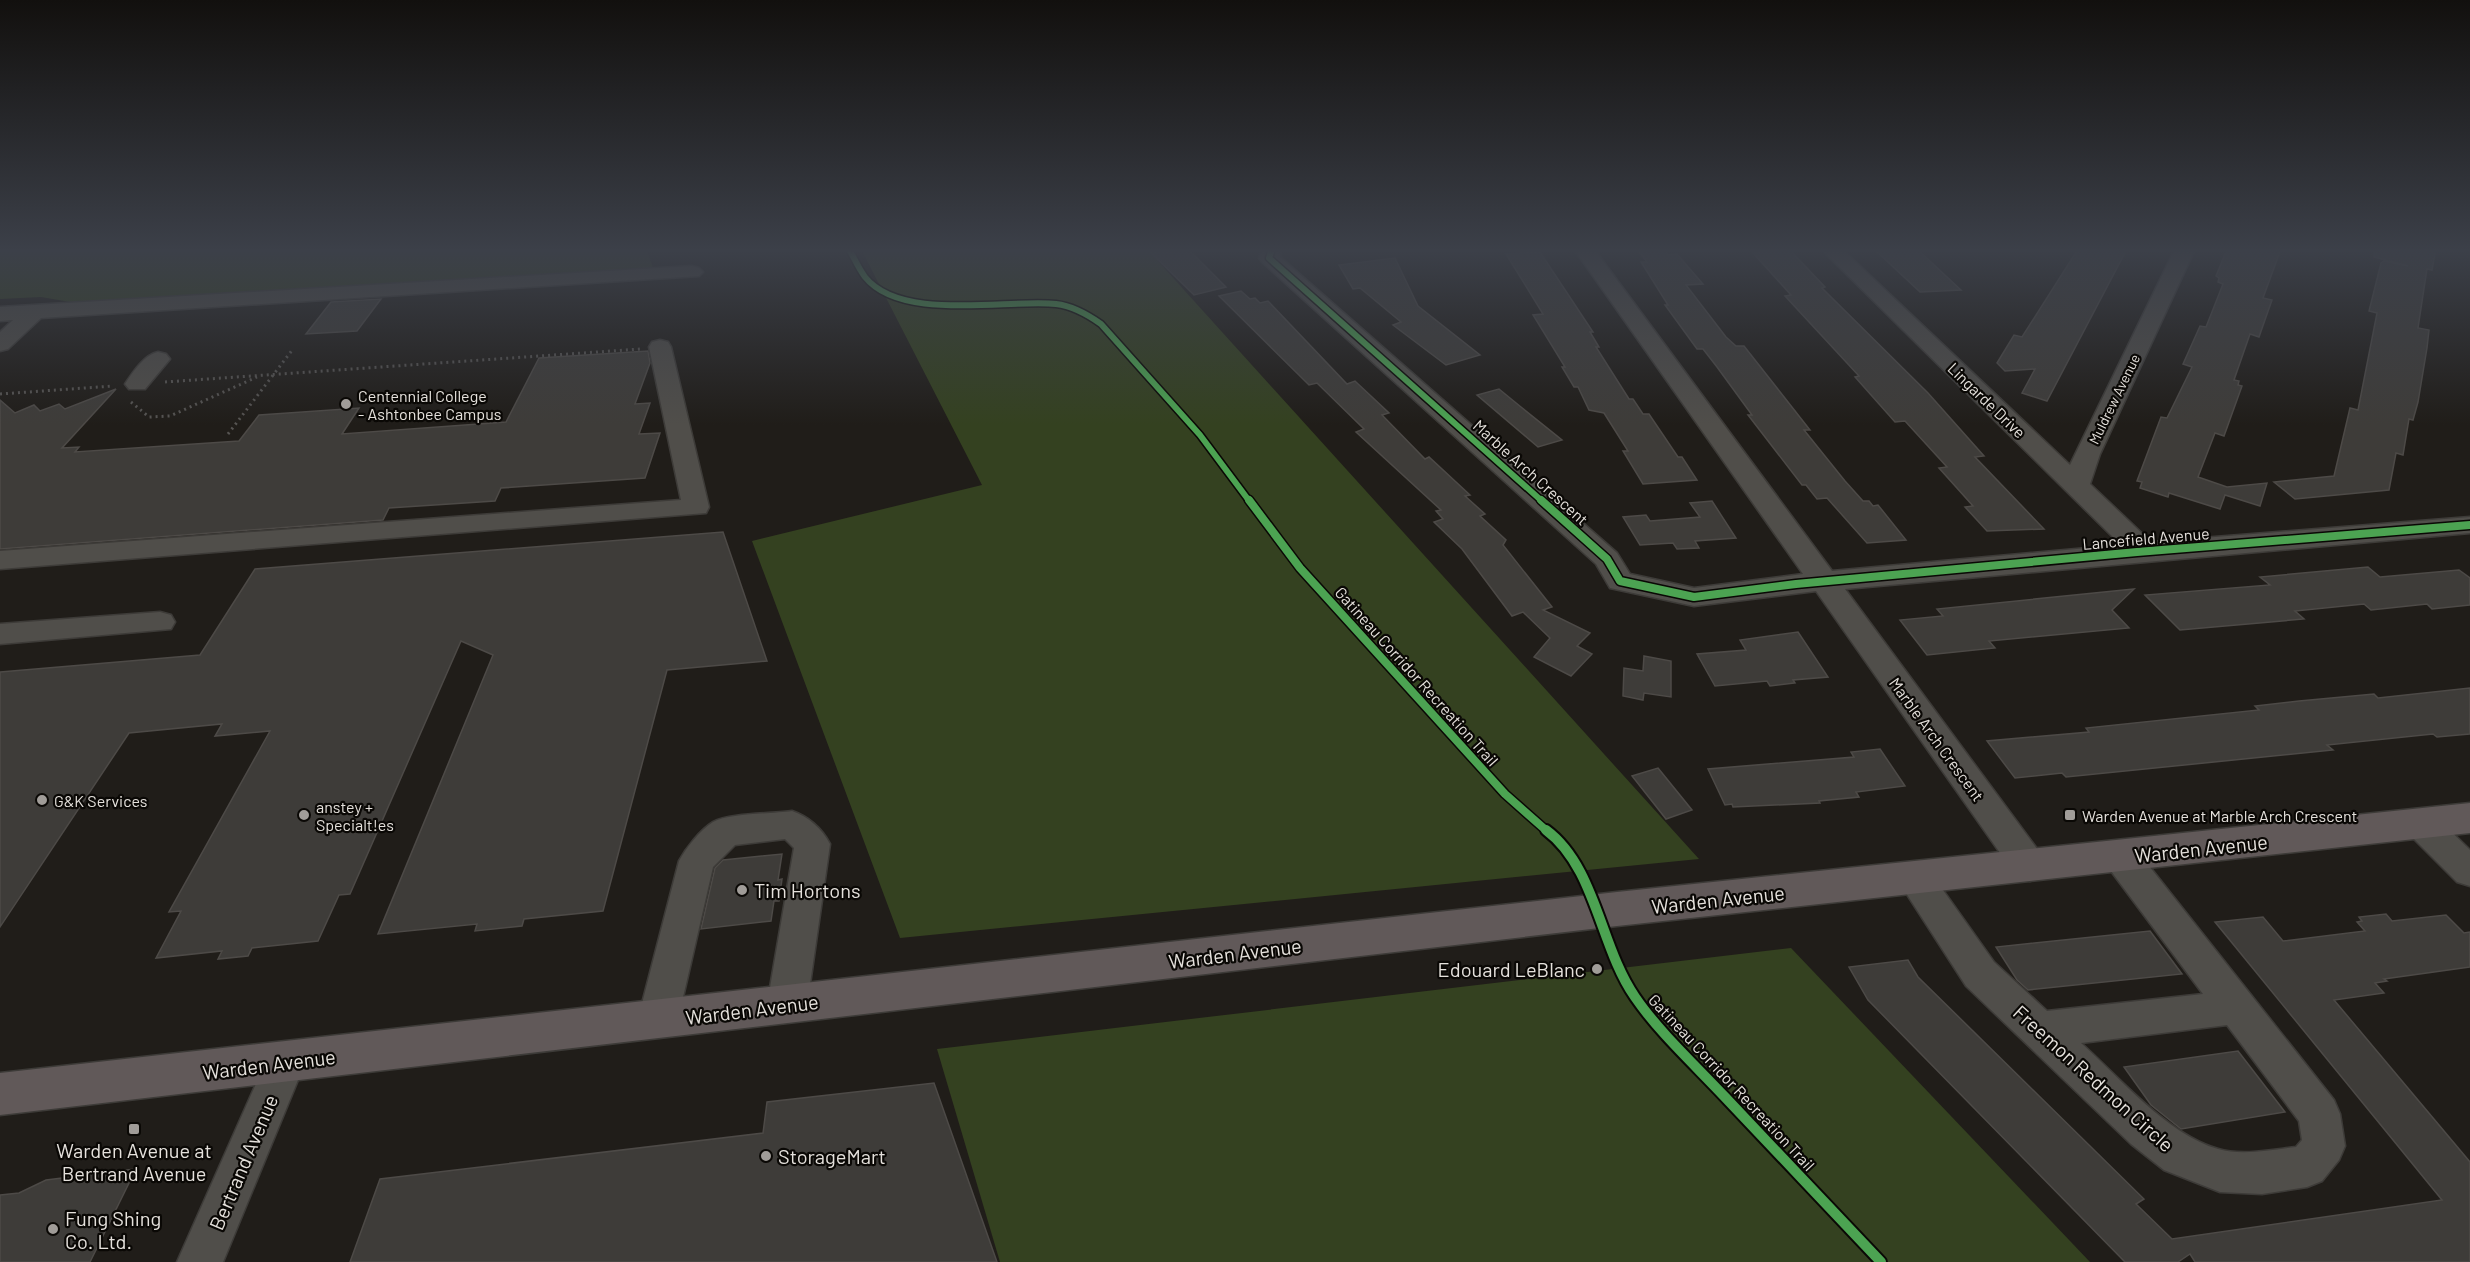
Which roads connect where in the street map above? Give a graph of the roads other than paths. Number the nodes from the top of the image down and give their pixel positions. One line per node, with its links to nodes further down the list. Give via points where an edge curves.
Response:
1 (119, 308): 6 (street)
2 (1325, 308): 16 (street, Marble Arch Crescent, via 1608,559 1620,581 1694,597)
3 (1626, 308): 16 (street, Marble Arch Crescent)
4 (1892, 308): 12 (street, Lingarde Drive)
5 (2157, 308): 12 (street, Muldrew Avenue, via 2087,454)
6 (35, 312): 7 (street); 8 (street)
7 (0, 314)
8 (0, 344)
9 (660, 347): 15 (street, via 696,507)
10 (158, 359): 11 (street)
11 (137, 384)
12 (2076, 486): 14 (street, Lingarde Drive)
13 (2470, 525): 14 (street, Lancefield Avenue)
14 (2144, 551): 16 (street, Lancefield Avenue)
15 (0, 560)
16 (1824, 582): 22 (street, Marble Arch Crescent)
17 (160, 622): 18 (street)
18 (0, 634)
19 (2470, 818): 20 (main road, Warden Avenue)
20 (2420, 823): 21 (main road, Warden Avenue); 23 (street)
21 (2121, 857): 22 (main road, Warden Avenue); 26 (street, Freemon Redmon Circle)
22 (2030, 867): 24 (main road, Warden Avenue)
23 (2470, 872)
24 (1915, 879): 25 (main road, Warden Avenue, via 1617,909); 28 (street, Freemon Redmon Circle, via 1980,974)
25 (787, 1005): 27 (main road, Warden Avenue); 27 (street, via 813,844 792,825 724,832 697,861)
26 (2237, 1007): 28 (street); 28 (street, Freemon Redmon Circle, via 2319,1114 2324,1146 2307,1166 2262,1173 2220,1171 2179,1155 2146,1130)
27 (658, 1019): 29 (main road, Warden Avenue)
28 (2040, 1030)
29 (285, 1063): 30 (main road, Warden Avenue); 31 (street, Bertrand Avenue)
30 (0, 1094)
31 (200, 1262)

